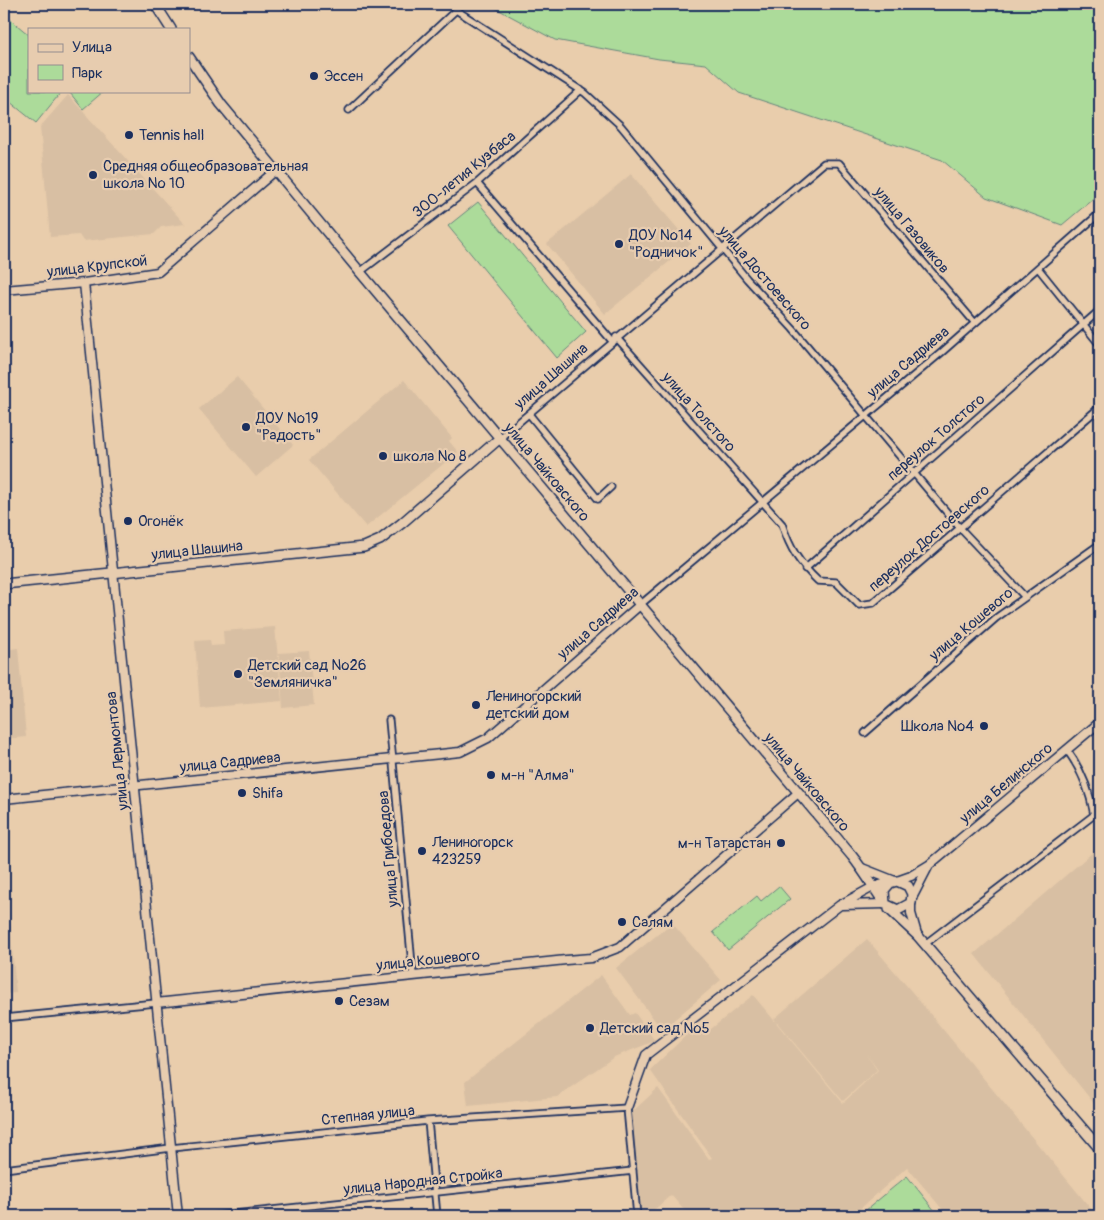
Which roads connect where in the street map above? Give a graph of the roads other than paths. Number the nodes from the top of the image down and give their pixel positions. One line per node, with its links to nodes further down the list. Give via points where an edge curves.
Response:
1 (155, 4): 2 (main road)
2 (170, 28)
3 (190, 58): 7 (main road, улица Чайковского, via 221,104)
4 (581, 90): 5 (street, улица Достоевского, via 456,10); 8 (street, 300-летия Кузбаса); 10 (street, улица Достоевского, via 621,126)
5 (349, 110)
6 (824, 164): 10 (street, улица Шашина); 16 (street, улица Газовиков, via 839,163)
7 (276, 170): 12 (main road, улица Чайковского); 13 (street, улица Крупской, via 158,272)
8 (477, 183): 12 (street, 300-летия Кузбаса); 18 (street, улица Толстого)
9 (1100, 213): 11 (street, улица Садриева)
10 (723, 250): 18 (street, улица Шашина); 22 (street, улица Достоевского)
11 (1038, 268): 16 (street, улица Садриева); 17 (street)
12 (360, 272): 23 (main road, улица Чайковского)
13 (84, 283): 14 (street, улица Крупской); 30 (street, улица Лермонтова)
14 (4, 290)
15 (1100, 310): 17 (street, переулок Толстого)
16 (975, 323): 22 (street, улица Садриева)
17 (1083, 324): 19 (street); 24 (street, переулок Толстого)
18 (614, 339): 21 (street, улица Шашина); 26 (street, улица Толстого)
19 (1100, 345)
20 (1100, 407): 27 (street, переулок Достоевского)
21 (529, 414): 23 (street, улица Шашина); 25 (street, via 598,498)
22 (867, 415): 24 (street, улица Достоевского); 26 (street, улица Садриева)
23 (500, 438): 30 (main road, улица Шашина, via 402,523 380,540 364,546); 33 (main road, улица Чайковского)
24 (913, 473): 27 (street, улица Достоевского); 29 (street, переулок Толстого)
25 (611, 487)
26 (763, 503): 29 (street, переулок Достоевского, via 782,524 790,548); 33 (street, улица Садриева)
27 (960, 528): 29 (street, переулок Достоевского, via 873,603 860,605 836,582 818,581); 32 (street, улица Достоевского)
28 (1100, 544): 32 (street, улица Кошевого)
29 (805, 569)
30 (113, 572): 31 (main road, улица Шашина); 39 (street, улица Лермонтова)
31 (4, 584)
32 (1025, 596): 36 (street, улица Кошевого)
33 (641, 604): 38 (street, улица Садриева, via 474,747 450,754); 40 (main road, улица Чайковского)
34 (389, 720): 38 (street, улица Грибоедова)
35 (1100, 722): 37 (street, улица Белинского)
36 (865, 733)
37 (1067, 750): 42 (street, улица Белинского); 50 (street, via 1090,797 1094,815)
38 (393, 760): 39 (street, улица Садриева); 51 (street, улица Грибоедова)
39 (134, 786): 41 (street, улица Садриева); 52 (street, улица Лермонтова)
40 (798, 793): 43 (main road, улица Чайковского); 51 (street, улица Кошевого, via 620,946 606,954)
41 (4, 799)
42 (929, 865): 44 (street); 46 (street)
43 (861, 867): 44 (street); 45 (main road, улица Чайковского)
44 (896, 881): 45 (street); 46 (main road, via 908,886); 48 (main road, via 884,890)
45 (874, 887): 47 (street); 48 (main road, улица Чайковского)
46 (911, 901): 48 (main road, via 898,910); 49 (street)
47 (840, 905): 48 (street); 54 (street, via 646,1055)
48 (886, 906): 49 (main road, улица Чайковского)
49 (918, 936): 50 (main road, улица Чайковского)
50 (925, 944): 57 (main road, улица Чайковского)
51 (413, 975): 52 (street, улица Кошевого)
52 (156, 1003): 53 (street, улица Кошевого); 56 (street, улица Лермонтова)
53 (4, 1018)
54 (627, 1108): 55 (street, Степная улица); 59 (street)
55 (428, 1121): 56 (street, Степная улица); 60 (street)
56 (171, 1148): 58 (street, Степная улица); 61 (street, улица Лермонтова)
57 (1100, 1148)
58 (4, 1169)
59 (633, 1171): 60 (street, улица Народная Стройка); 64 (street)
60 (436, 1192): 62 (street, улица Народная Стройка); 63 (street)
61 (178, 1216)
62 (215, 1216)
63 (438, 1216)
64 (637, 1216)

